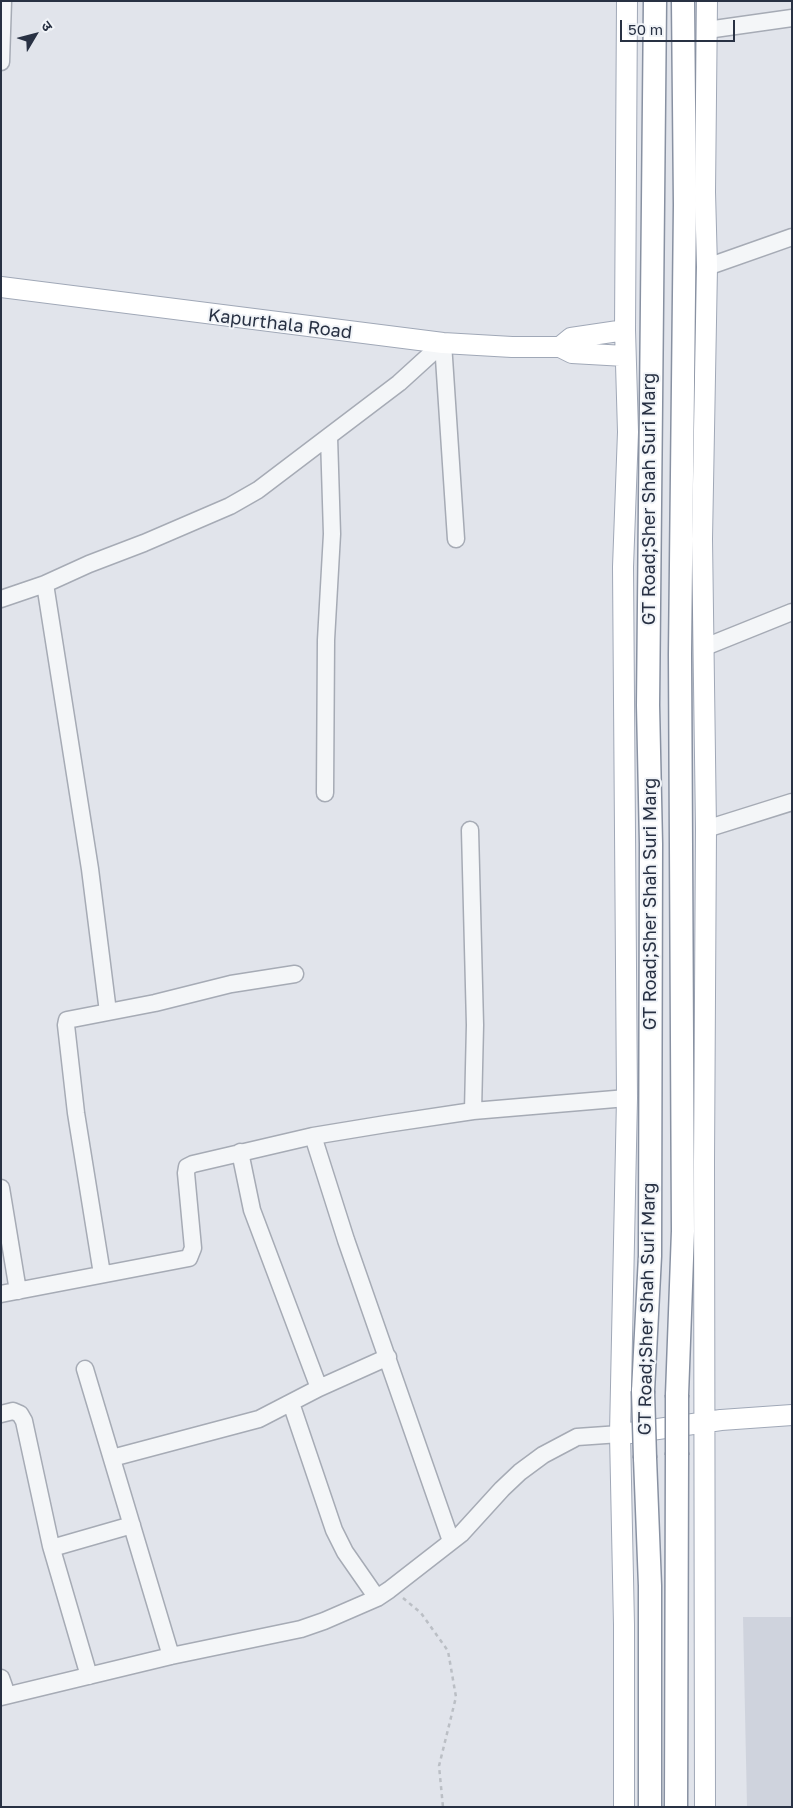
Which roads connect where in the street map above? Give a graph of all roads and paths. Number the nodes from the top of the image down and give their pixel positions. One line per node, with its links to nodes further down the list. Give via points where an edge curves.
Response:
1 (3, 1): 8 (street)
2 (628, 1): 12 (main road)
3 (655, 1): 55 (highway, GT Road;Sher Shah Suri Marg, bridge, via 648,705 650,1256 643,1391 650,1586)
4 (683, 1): 56 (highway, GT Road;Sher Shah Suri Marg, bridge, via 685,204 680,644 683,1231 677,1395)
5 (707, 1): 7 (main road)
6 (792, 18): 7 (street)
7 (707, 30): 10 (main road)
8 (1, 62)
9 (792, 237): 10 (street)
10 (707, 267): 21 (main road, via 702,539)
11 (1, 288): 13 (main road, Kapurthala Road)
12 (625, 330): 14 (main road, Kapurthala Road, via 571,338); 15 (main road)
13 (443, 343): 14 (main road, Kapurthala Road); 16 (street, via 399,383); 17 (street)
14 (560, 346): 15 (main road, Kapurthala Road, via 572,353)
15 (625, 356): 28 (main road, via 628,432 623,567)
16 (329, 436): 18 (street, via 275,479 230,506); 22 (street, via 332,534 326,640)
17 (456, 539)
18 (45, 584): 19 (street); 27 (street, via 90,868)
19 (1, 599)
20 (792, 612): 21 (street)
21 (705, 647): 24 (main road)
22 (325, 793)
23 (792, 802): 24 (street)
24 (706, 829): 42 (main road)
25 (470, 830): 29 (street, via 475,1025)
26 (295, 974): 27 (street, via 231,984)
27 (108, 1012): 33 (street, via 70,1018 66,1025 76,1113)
28 (627, 1098): 29 (street); 43 (main road)
29 (473, 1111): 30 (street)
30 (312, 1136): 31 (street); 36 (street)
31 (240, 1152): 33 (street, via 187,1167 193,1248 189,1258); 38 (street, via 252,1210)
32 (1, 1188): 34 (street)
33 (102, 1274): 34 (street)
34 (18, 1291): 35 (street)
35 (1, 1294)
36 (388, 1357): 38 (street); 46 (street)
37 (85, 1369): 44 (street)
38 (319, 1388): 39 (street)
39 (291, 1403): 44 (street, via 245,1424); 48 (street, via 334,1530 345,1552)
40 (1, 1414): 47 (street, via 13,1411 24,1421)
41 (792, 1415): 42 (main road)
42 (704, 1424): 43 (main road); 57 (main road)
43 (620, 1434): 46 (street, via 577,1437 544,1455 508,1483); 54 (main road)
44 (112, 1458): 45 (street)
45 (132, 1525): 47 (street); 49 (street)
46 (452, 1541): 48 (street)
47 (52, 1548): 50 (street)
48 (383, 1594): 49 (street, via 301,1629); 53 (path, via 416,1608 448,1651 456,1697 439,1766)
49 (171, 1656): 50 (street)
50 (88, 1676): 52 (street)
51 (1, 1678): 52 (street)
52 (4, 1696)
53 (443, 1807)
54 (624, 1807)
55 (650, 1807)
56 (676, 1807)
57 (705, 1807)

